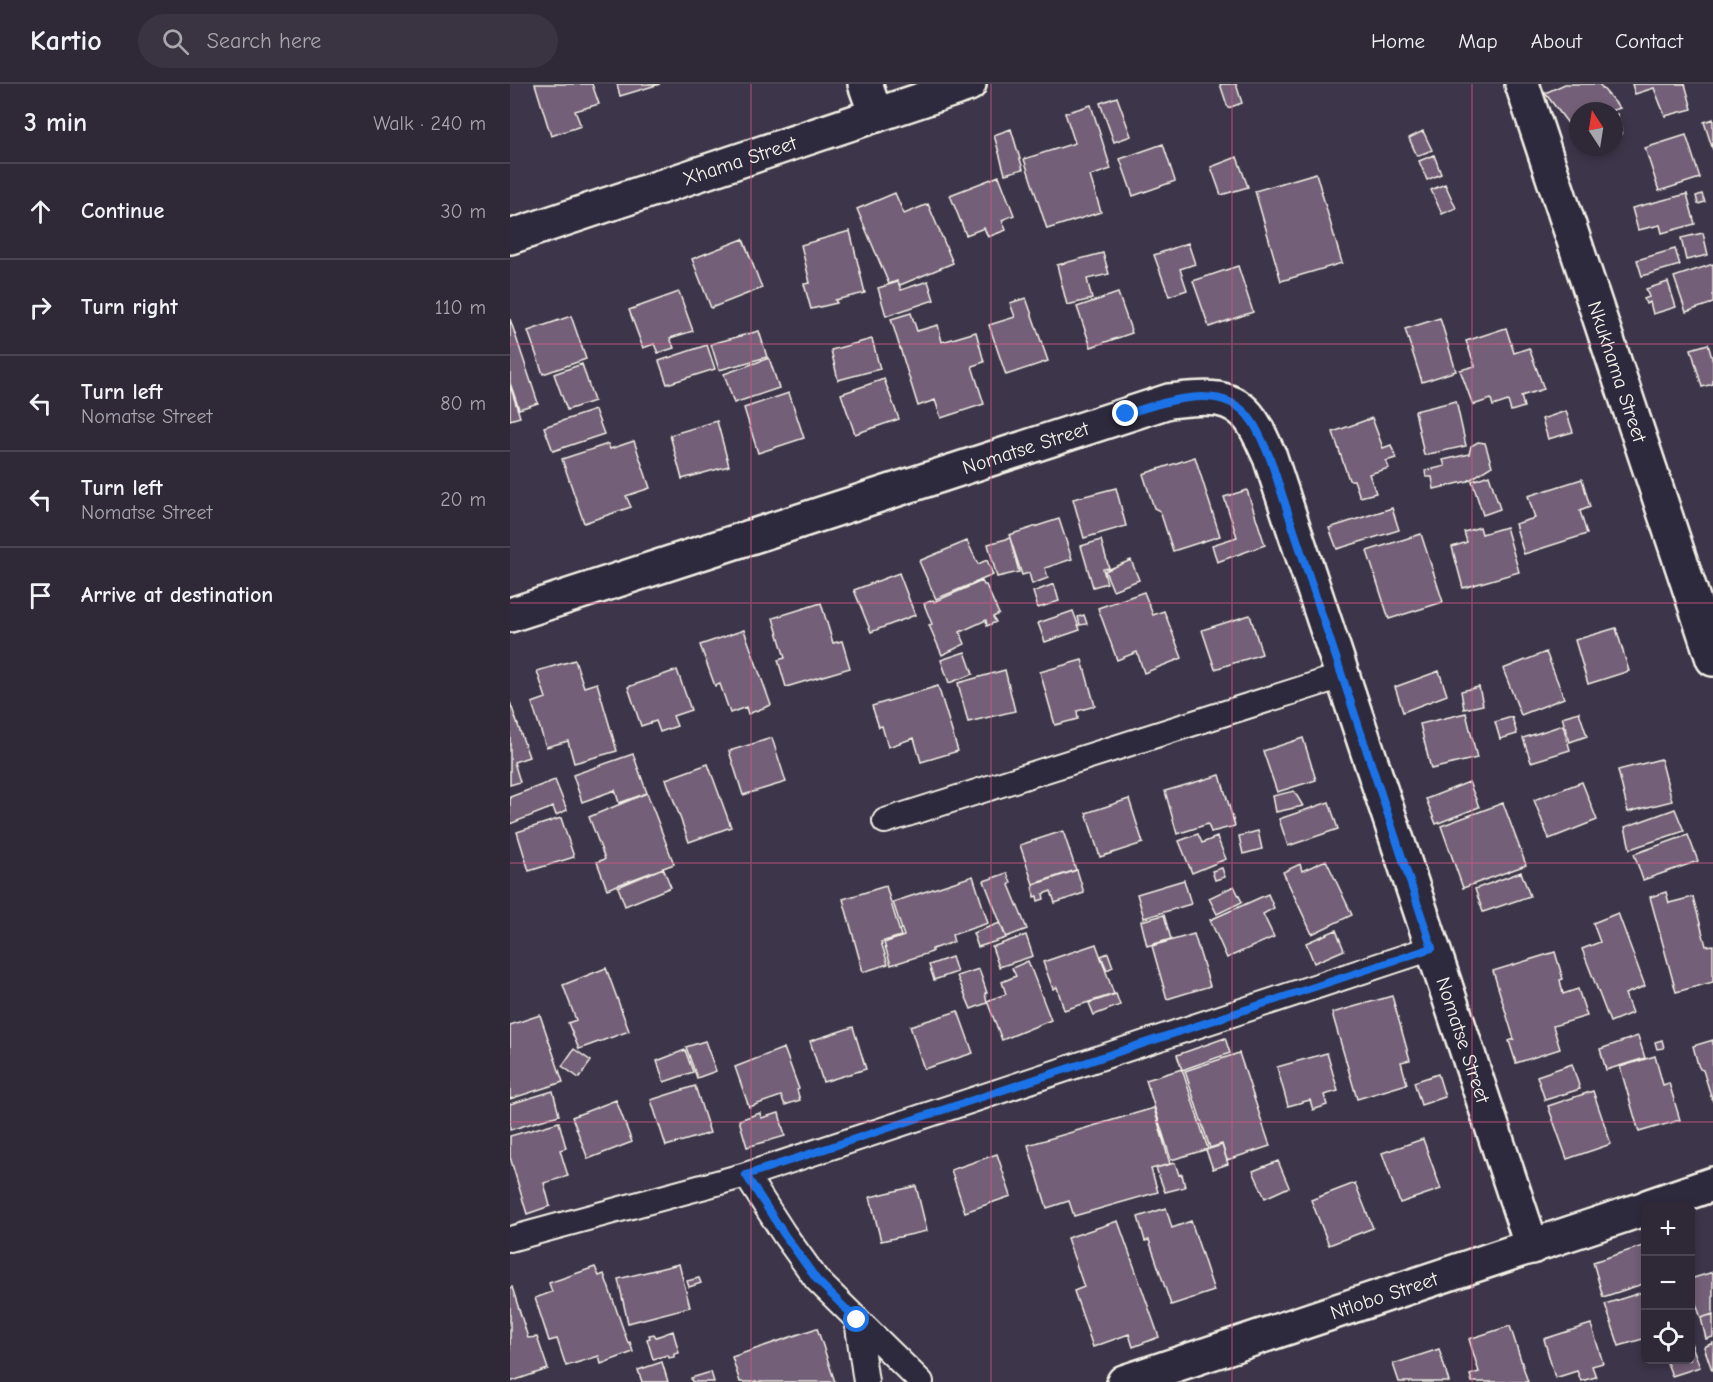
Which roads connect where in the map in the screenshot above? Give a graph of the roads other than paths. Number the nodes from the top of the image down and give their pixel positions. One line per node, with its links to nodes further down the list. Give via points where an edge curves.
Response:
1 (865, 84): 4 (street)
2 (969, 84): 4 (street, Xhama Street)
3 (1522, 84): 7 (street, Nkukhama Street)
4 (876, 115): 5 (street, Xhama Street)
5 (510, 237)
6 (510, 615): 8 (street, Nomatse Street, via 1158,404 1201,398 1228,400 1251,419 1270,458)
7 (1713, 659)
8 (1342, 676): 9 (lane); 10 (street, Nomatse Street)
9 (885, 821)
10 (1432, 948): 11 (lane); 16 (street, Nomatse Street)
11 (746, 1175): 15 (lane); 17 (lane, via 817,1280)
12 (1713, 1184): 13 (street, Ntlobo Street)
13 (1661, 1202)
14 (1641, 1209): 16 (street, Ntlobo Street)
15 (510, 1239)
16 (1532, 1247): 20 (street, Ntlobo Street)
17 (857, 1320): 18 (lane); 19 (lane)
18 (866, 1382)
19 (921, 1382)
20 (1124, 1382)

